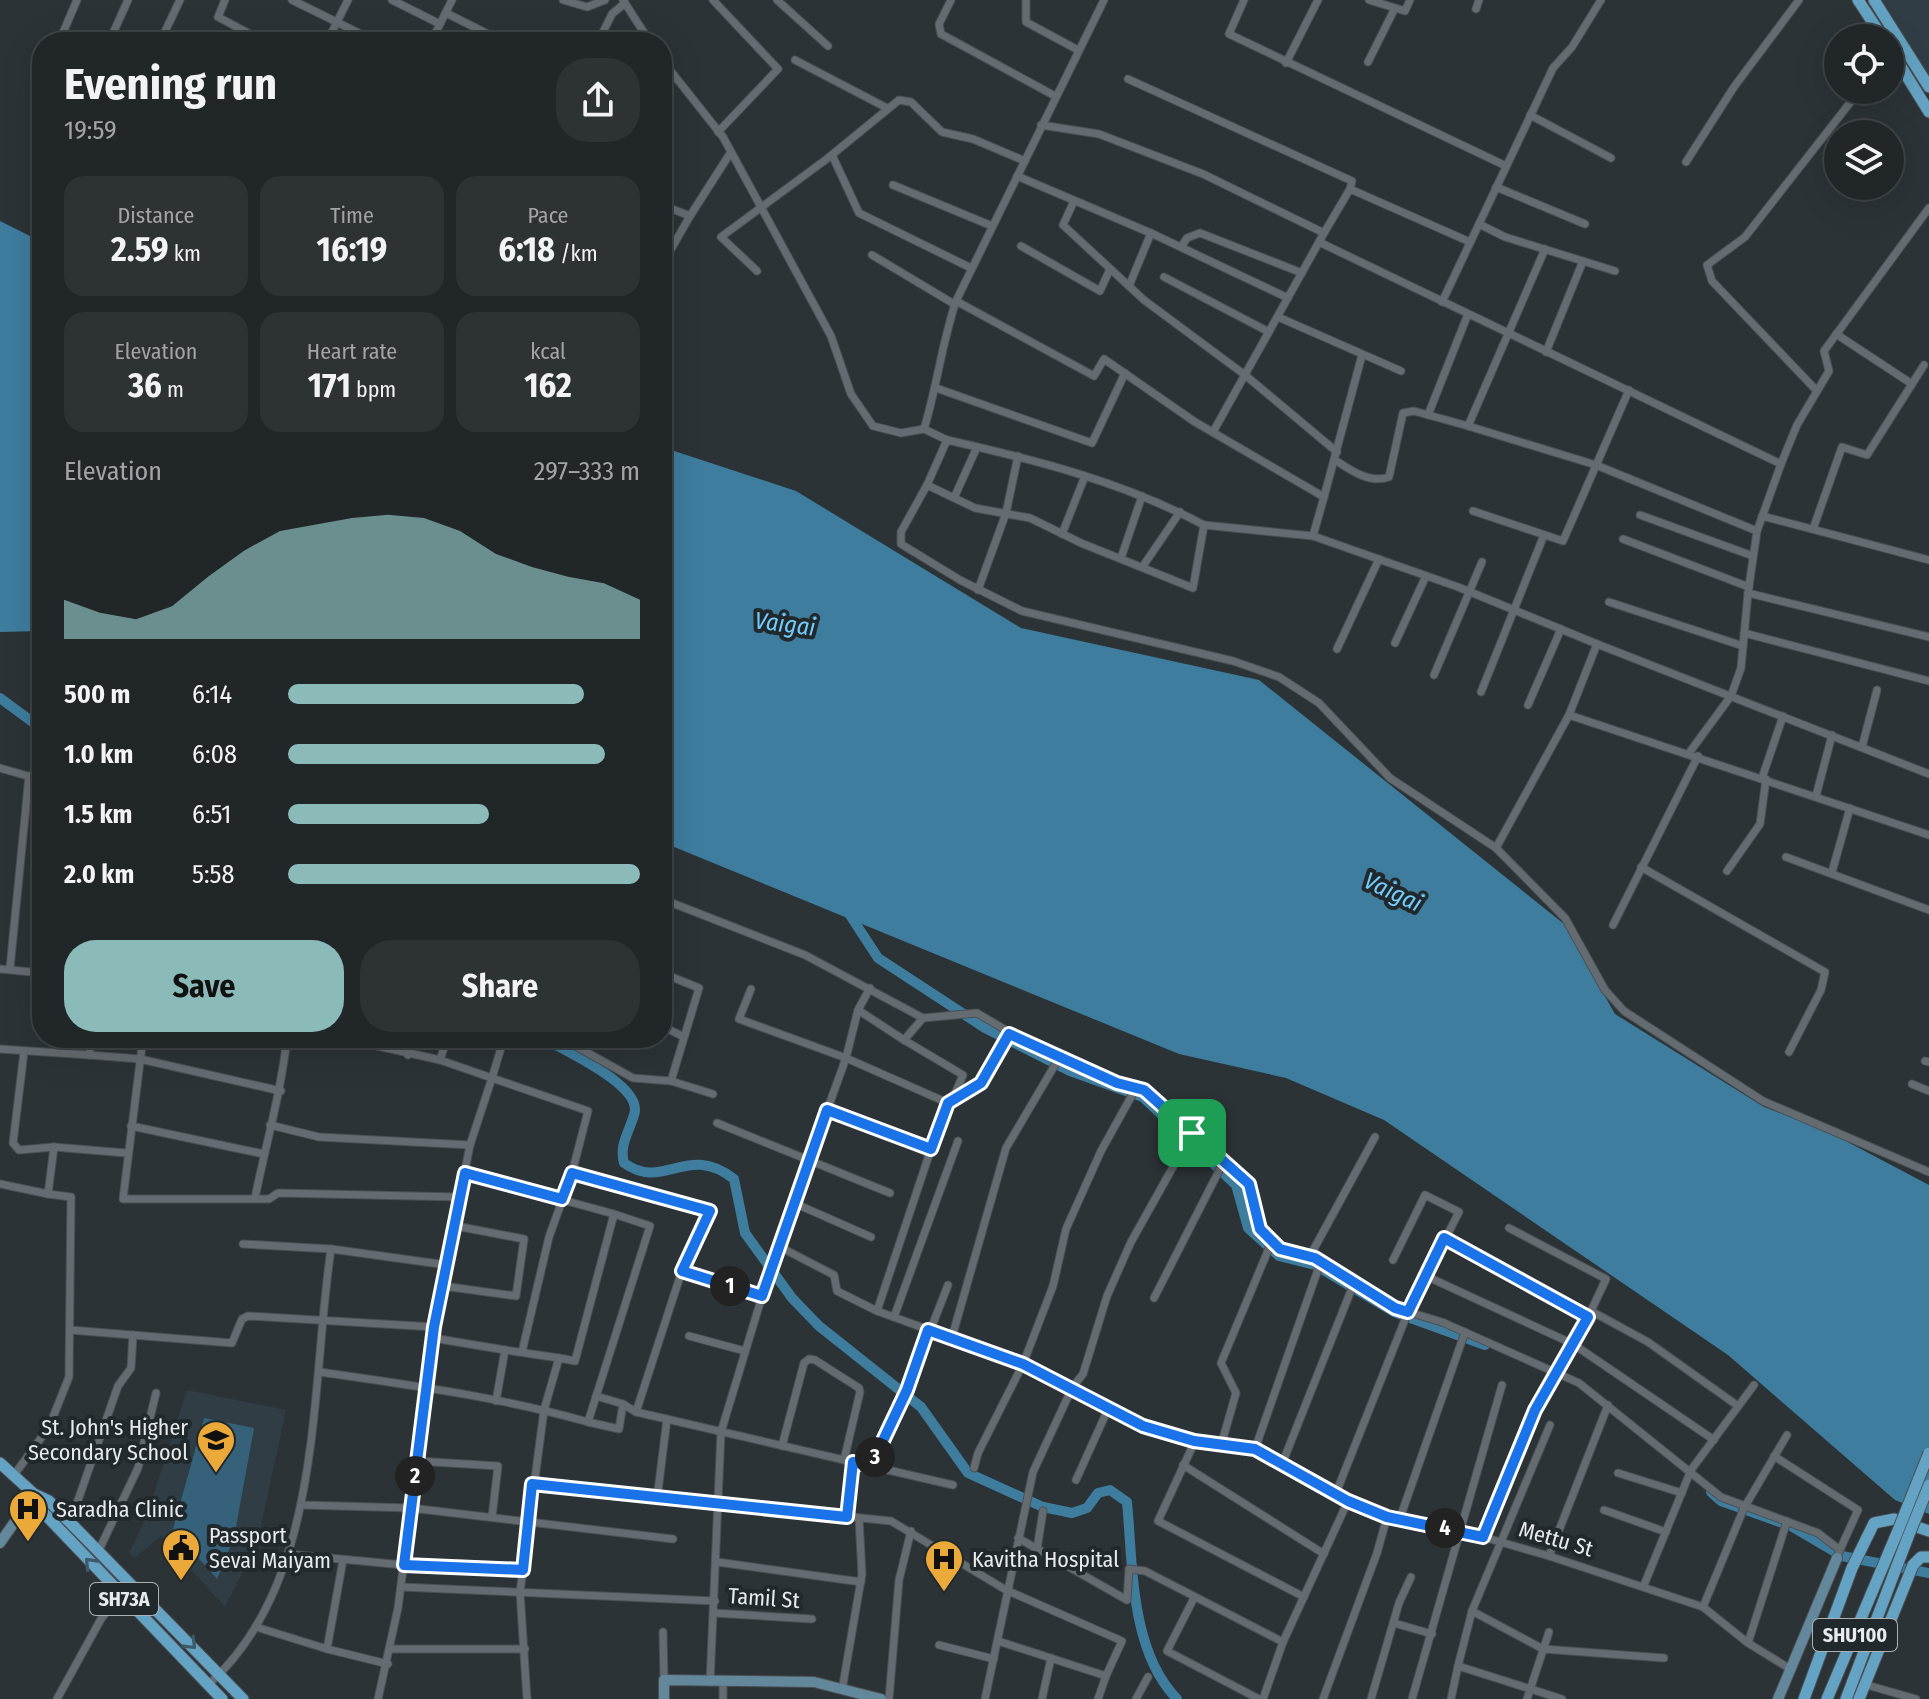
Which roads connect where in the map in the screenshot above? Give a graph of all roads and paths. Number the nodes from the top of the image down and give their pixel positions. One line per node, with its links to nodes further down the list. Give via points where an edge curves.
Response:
1 (77, 0): 30 (street)
2 (128, 0): 31 (street)
3 (180, 0): 32 (street)
4 (225, 0): 33 (street, via 218,17)
5 (292, 0): 27 (street)
6 (348, 0): 27 (street)
7 (392, 0): 28 (street)
8 (452, 0): 26 (street)
9 (563, 0): 10 (street, via 587,7)
10 (605, 0)
11 (713, 0): 55 (street, via 778,69)
12 (777, 0): 40 (street)
13 (951, 0): 49 (street, via 939,24 941,34)
14 (1026, 0): 41 (street, via 1026,22)
15 (1104, 0): 41 (street)
16 (1244, 0): 44 (street, via 1229,34)
17 (1318, 0): 44 (street)
18 (1410, 0): 25 (street, via 1405,11)
19 (1601, 0): 53 (street, via 1553,68)
20 (1799, 0): 60 (street)
21 (1858, 0): 29 (main road)
22 (1874, 0): 48 (main road)
23 (624, 1): 38 (street); 39 (street)
24 (1375, 1): 25 (street)
25 (1394, 10): 43 (street)
26 (446, 13): 28 (street); 37 (street)
27 (337, 21): 34 (street); 35 (street)
28 (440, 24): 36 (street)
29 (1874, 24)
30 (63, 32)
31 (114, 32)
32 (165, 32)
33 (246, 32)
34 (332, 32)
35 (358, 32)
36 (436, 32)
37 (484, 32)
38 (603, 32)
39 (644, 32)
40 (828, 46)
41 (1078, 50): 49 (street)
42 (795, 60): 51 (street)
43 (1368, 62)
44 (1286, 63): 61 (street)
45 (1904, 72): 52 (main road)
46 (672, 73): 55 (street)
47 (1128, 79): 65 (street, via 1352,181)
48 (1929, 87)
49 (1055, 96): 54 (street)
50 (1849, 104): 108 (street, via 1745,237 1707,265 1712,281)
51 (887, 108): 57 (street); 59 (street, via 899,100 911,102 942,132)
52 (1929, 112)
53 (1530, 115): 58 (street); 61 (street)
54 (1041, 125): 59 (street); 75 (street, via 1099,134 1203,174)
55 (718, 132): 56 (street)
56 (731, 152): 67 (street); 70 (street)
57 (832, 155): 67 (street); 84 (street, via 859,213)
58 (1611, 158)
59 (1025, 161): 62 (street)
60 (1686, 162)
61 (1506, 166): 64 (street)
62 (1017, 176): 66 (street); 73 (street)
63 (893, 185): 73 (street)
64 (1496, 187): 71 (street); 72 (street)
65 (1350, 189): 75 (street); 77 (street)
66 (1074, 201): 74 (street); 85 (street, via 1063,225)
67 (761, 206): 86 (street, via 721,237); 111 (street, via 831,336 851,394 873,426 901,433)
68 (1929, 208): 98 (street)
69 (672, 209): 70 (street)
70 (690, 216): 80 (street)
71 (1479, 224): 77 (street); 81 (street)
72 (1585, 224)
73 (992, 226): 84 (street)
74 (1151, 233): 79 (street); 90 (street)
75 (1324, 233): 76 (street)
76 (1319, 242): 88 (street); 92 (street)
77 (1470, 242): 92 (street)
78 (1021, 246): 85 (street, via 1100,291)
79 (1181, 247): 88 (street, via 1200,233); 91 (street)
80 (672, 248)
81 (1545, 249): 83 (street); 97 (street)
82 (872, 255): 93 (street)
83 (1583, 261): 87 (street); 99 (street)
84 (971, 268): 93 (street)
85 (1110, 269): 90 (street)
86 (757, 271)
87 (1615, 271)
88 (1302, 273): 91 (street)
89 (1164, 277): 96 (street)
90 (1129, 286): 104 (street)
91 (1288, 298): 95 (street)
92 (1442, 302): 94 (street)
93 (955, 303): 103 (street, via 1094,376 1104,359); 106 (street, via 942,340)
94 (1468, 314): 97 (street); 109 (street)
95 (1278, 317): 96 (street); 100 (street)
96 (1269, 332): 104 (street)
97 (1506, 333): 99 (street); 110 (street)
98 (1836, 334): 105 (street); 108 (street, via 1824,351 1829,371)
99 (1546, 352): 107 (street)
100 (1362, 355): 102 (street); 116 (street)
101 (1924, 365): 105 (street)
102 (1401, 371)
103 (1125, 373): 106 (street, via 1092,443); 112 (street)
104 (1245, 375): 112 (street); 116 (street)
105 (1912, 384): 130 (street, via 1867,455 1842,447)
106 (936, 388): 111 (street)
107 (1629, 390): 117 (street); 118 (street)
108 (1817, 391): 117 (street)
109 (1428, 415): 110 (street); 116 (street, via 1403,413 1389,477 1370,478)
110 (1468, 426): 118 (street)
111 (924, 429): 113 (street)
112 (1213, 432): 122 (street)
113 (947, 440): 114 (street); 120 (street)
114 (977, 447): 115 (street); 123 (street)
115 (1018, 456): 119 (street); 126 (street)
116 (1336, 456): 122 (street)
117 (1781, 464): 128 (street)
118 (1596, 465): 131 (street); 133 (street, via 1563,541)
119 (1085, 476): 121 (street); 132 (street)
120 (927, 485): 123 (street); 143 (street, via 901,532 901,544)
121 (1142, 496): 125 (street); 137 (street)
122 (1324, 497): 134 (street)
123 (954, 498): 126 (street)
124 (1473, 511): 133 (street)
125 (1180, 512): 129 (street); 141 (street)
126 (1006, 513): 132 (street); 143 (street)
127 (1640, 515): 136 (street)
128 (1762, 516): 130 (street); 131 (street)
129 (1204, 525): 134 (street); 141 (street, via 1193,588)
130 (1813, 529): 139 (street)
131 (1757, 531): 136 (street)
132 (1062, 534): 137 (street)
133 (1544, 535): 147 (street)
134 (1313, 536): 138 (street)
135 (1623, 539): 144 (street)
136 (1753, 556): 144 (street)
137 (1121, 558): 141 (street)
138 (1379, 559): 142 (street); 154 (street)
139 (1929, 560)
140 (1482, 562): 145 (street)
141 (1143, 566)
142 (1426, 576): 145 (street); 151 (street)
143 (978, 590): 175 (street, via 1022,611 1233,661 1279,677 1319,703 1390,778)
144 (1748, 590): 149 (street); 150 (street)
145 (1469, 592): 147 (street); 155 (street)
146 (1609, 602): 153 (street)
147 (1514, 610): 148 (street); 158 (street)
148 (1561, 629): 152 (street); 160 (street)
149 (1744, 633): 153 (street); 156 (street)
150 (1929, 637)
151 (1395, 643)
152 (1597, 644): 159 (street); 161 (street)
153 (1743, 646): 159 (street)
154 (1337, 649)
155 (1434, 675)
156 (1929, 681)
157 (1877, 690): 164 (street)
158 (1481, 692)
159 (1731, 696): 162 (street); 165 (street)
160 (1528, 705)
161 (1569, 715): 165 (street); 175 (street)
162 (1783, 716): 163 (street); 171 (street)
163 (1832, 735): 164 (street); 172 (street)
164 (1862, 747): 168 (street)
165 (1689, 753): 166 (street)
166 (1698, 756): 171 (street); 177 (street)
167 (0, 768): 169 (street)
168 (1929, 774)
169 (29, 776): 170 (street); 183 (street)
170 (32, 777)
171 (1764, 779): 172 (street); 178 (street, via 1760,824)
172 (1816, 796): 173 (street)
173 (1850, 808): 174 (street); 179 (street)
174 (1929, 835)
175 (1496, 848): 234 (street, via 1565,918 1605,990 1624,1011 1763,1101)
176 (1786, 857): 179 (street)
177 (1641, 867): 182 (street); 205 (street, via 1825,972)
178 (1727, 871)
179 (1832, 872): 181 (street)
180 (672, 903): 187 (street, via 805,955)
181 (1929, 910)
182 (1613, 925)
183 (10, 968): 184 (street); 185 (street)
184 (0, 969)
185 (32, 971)
186 (672, 977): 192 (street, via 699,988)
187 (870, 988): 189 (street); 190 (street)
188 (751, 989): 208 (street, via 739,1019)
189 (858, 1010): 194 (street); 208 (street)
190 (923, 1018): 193 (street, via 977,1013); 194 (street)
191 (672, 1031): 192 (street)
192 (684, 1037): 213 (street)
193 (1007, 1037): 211 (street); 219 (street, via 981,1083)
194 (904, 1040): 219 (street, via 963,1075)
195 (90, 1048): 206 (street)
196 (142, 1048): 209 (street)
197 (286, 1048): 215 (street)
198 (381, 1048): 207 (street)
199 (410, 1048): 207 (street)
200 (444, 1048): 210 (street)
201 (501, 1048): 212 (street)
202 (579, 1048): 213 (street, via 633,1078)
203 (0, 1049): 204 (street)
204 (24, 1052): 206 (street); 228 (street, via 13,1143 19,1150)
205 (1789, 1052)
206 (89, 1055): 209 (street)
207 (408, 1055): 210 (street)
208 (846, 1058): 219 (street); 220 (street)
209 (140, 1059): 215 (street); 223 (street)
210 (440, 1060): 212 (street)
211 (1057, 1062): 217 (street); 275 (street, via 1006,1148)
212 (492, 1078): 227 (street); 236 (street, via 588,1111)
213 (671, 1081): 218 (street)
214 (1912, 1084): 216 (street)
215 (281, 1091): 222 (street)
216 (1929, 1091)
217 (1134, 1092): 224 (street, via 1144,1090); 282 (street, via 1066,1229 1053,1286)
218 (713, 1094)
219 (948, 1103): 229 (street)
220 (827, 1110): 229 (street); 232 (street)
221 (717, 1123): 232 (street)
222 (270, 1125): 227 (street, via 350,1140); 231 (street)
223 (131, 1126): 230 (street); 231 (street)
224 (1189, 1137): 233 (street); 288 (street, via 1131,1242 1107,1296 1083,1374)
225 (1375, 1137): 253 (street)
226 (958, 1141): 267 (street)
227 (470, 1145): 235 (street)
228 (54, 1147): 230 (street); 239 (street)
229 (931, 1149): 264 (street)
230 (126, 1153): 241 (street, via 123,1199)
231 (264, 1154): 241 (street)
232 (809, 1160): 238 (street); 243 (street)
233 (1221, 1167): 250 (street, via 1249,1184 1260,1229); 263 (street)
234 (1929, 1172)
235 (465, 1173): 240 (street); 242 (street)
236 (572, 1173): 242 (street); 257 (street, via 710,1211)
237 (0, 1184): 239 (street)
238 (890, 1193)
239 (48, 1194): 270 (street, via 71,1197)
240 (459, 1197): 241 (street, via 278,1193); 245 (street)
241 (255, 1198)
242 (562, 1199): 244 (street); 280 (street)
243 (794, 1203): 247 (street); 251 (street)
244 (614, 1214): 281 (street, via 575,1361); 290 (street, via 650,1226)
245 (456, 1226): 255 (street); 260 (street, via 524,1239 516,1296)
246 (1509, 1228): 265 (street, via 1606,1279)
247 (871, 1237)
248 (1444, 1238): 254 (street, via 1459,1212 1425,1195); 258 (street); 265 (street)
249 (243, 1244): 252 (street)
250 (1270, 1245): 253 (street); 305 (street, via 1221,1363 1236,1393)
251 (780, 1247): 262 (street); 264 (street, Mettu St, via 834,1275 837,1291)
252 (331, 1249): 255 (street); 268 (street)
253 (1310, 1256): 256 (street)
254 (1393, 1260)
255 (447, 1265): 260 (street)
256 (1319, 1266): 261 (street); 307 (street)
257 (682, 1271): 262 (street); 297 (street)
258 (1426, 1276): 266 (street); 277 (street)
259 (948, 1285): 271 (street)
260 (443, 1286): 269 (street)
261 (1353, 1286): 266 (street); 314 (street)
262 (762, 1296): 279 (street)
263 (1154, 1298)
264 (877, 1311): 267 (street, Mettu St)
265 (1589, 1314): 277 (street); 293 (street, via 1648,1342)
266 (1407, 1315): 273 (street); 325 (street)
267 (894, 1317): 271 (street, Mettu St)
268 (321, 1318): 269 (street); 272 (street, via 248,1316 232,1343); 283 (street)
269 (434, 1327): 276 (street)
270 (70, 1330): 272 (street); 320 (street, via 69,1377 49,1427)
271 (928, 1330): 275 (street, Mettu St); 316 (street)
272 (133, 1335): 342 (street, via 131,1368 118,1386)
273 (1464, 1335): 284 (street); 340 (street)
274 (689, 1336): 279 (street)
275 (952, 1337): 282 (street, Mettu St)
276 (433, 1338): 278 (street); 287 (street)
277 (1573, 1344): 284 (street); 303 (street)
278 (505, 1350): 280 (street); 291 (street)
279 (745, 1351): 301 (street)
280 (522, 1352): 281 (street)
281 (559, 1358): 296 (street)
282 (1023, 1364): 288 (street, Mettu St); 317 (street)
283 (320, 1372): 287 (street); 330 (street)
284 (1554, 1373): 295 (street, via 1579,1383); 349 (street)
285 (1502, 1385): 344 (street)
286 (1754, 1385): 293 (street)
287 (428, 1388): 291 (street); 311 (street)
288 (1072, 1388): 294 (street, Mettu St); 350 (street, via 1028,1492)
289 (156, 1393): 355 (street, via 138,1468)
290 (596, 1396): 292 (street); 299 (street)
291 (496, 1401): 296 (street)
292 (623, 1404): 297 (street); 299 (street, via 619,1429)
293 (1738, 1406): 303 (street)
294 (1109, 1407): 304 (street, Mettu St, via 1143,1426); 321 (street)
295 (1607, 1408): 319 (street); 359 (street)
296 (544, 1410): 299 (street); 322 (street)
297 (636, 1412): 298 (street)
298 (667, 1419): 301 (street); 328 (street)
299 (588, 1422)
300 (1550, 1425): 352 (street)
301 (721, 1432): 306 (street); 331 (street)
302 (1787, 1435): 309 (street)
303 (1714, 1440): 319 (street)
304 (1195, 1441): 305 (street, Mettu St); 315 (street)
305 (1222, 1442): 307 (street, Mettu St)
306 (782, 1446): 310 (street); 310 (street, via 804,1363 815,1360 859,1388)
307 (1255, 1449): 314 (street, Mettu St)
308 (1929, 1453): 348 (main road, SHU100, bridge)
309 (1774, 1456): 335 (street); 356 (street, via 1858,1510)
310 (844, 1460): 312 (street)
311 (417, 1461): 332 (street); 336 (street, via 498,1466)
312 (853, 1462): 316 (street); 337 (street)
313 (0, 1463): 320 (main road, SH73A)
314 (1282, 1464): 325 (street, Mettu St)
315 (1183, 1465): 358 (street); 374 (street, via 1158,1521)
316 (871, 1466): 323 (street)
317 (974, 1468)
318 (1618, 1473): 326 (street)
319 (1690, 1473): 326 (street); 335 (street)
320 (14, 1475): 327 (main road, SH73A)
321 (1076, 1480)
322 (532, 1484): 328 (street); 341 (street)
323 (953, 1485)
324 (1929, 1485): 348 (main road, SHU100, bridge)
325 (1336, 1493): 329 (street, Mettu St)
326 (1682, 1493): 347 (street)
327 (34, 1494): 342 (main road, SH73A); 353 (street); 373 (main road, SH73A, one-way to 327, via 39,1508)
328 (657, 1499): 331 (street)
329 (1348, 1501): 338 (street, Mettu St); 358 (street)
330 (302, 1505): 332 (street); 357 (street)
331 (720, 1506): 337 (street); 363 (street)
332 (411, 1508): 336 (street); 364 (street)
333 (1604, 1510): 347 (street)
334 (1043, 1511): 354 (street)
335 (1743, 1511): 343 (street); 377 (street)
336 (492, 1517): 341 (street)
337 (847, 1517): 339 (street)
338 (1387, 1517): 340 (street, Mettu St); 425 (street)
339 (859, 1518): 345 (street, via 891,1521); 367 (street)
340 (1399, 1521): 344 (street, Mettu St)
341 (530, 1522): 351 (street); 365 (street)
342 (70, 1523): 355 (main road, SH73A)
343 (1786, 1524): 356 (street, via 1818,1533); 388 (street)
344 (1459, 1530): 349 (street, Mettu St); 385 (street)
345 (911, 1531): 371 (street); 419 (street, via 899,1580)
346 (1929, 1531): 432 (main road, via 1894,1519 1878,1521 1859,1550)
347 (1666, 1532): 369 (street)
348 (1903, 1535): 361 (main road, SHU100)
349 (1483, 1537): 352 (street, Mettu St)
350 (1018, 1538): 354 (street); 371 (street)
351 (673, 1539)
352 (1500, 1542): 359 (street, Mettu St); 378 (street)
353 (0, 1543)
354 (1037, 1549): 375 (street, via 1127,1600 1129,1569 1145,1571)
355 (98, 1552): 368 (main road, SH73A)
356 (1838, 1553): 399 (street)
357 (287, 1554): 362 (street); 382 (street)
358 (1324, 1554): 374 (street)
359 (1549, 1556): 369 (street, Mettu St)
360 (1929, 1557): 407 (main road, via 1913,1565)
361 (1894, 1558): 433 (main road, SHU100, via 1882,1571); 434 (main road, SHU100, via 1895,1573)
362 (343, 1560): 364 (street); 390 (street)
363 (717, 1562): 367 (street); 376 (street)
364 (404, 1565): 365 (street); 370 (street)
365 (523, 1570): 372 (street)
366 (1411, 1577): 381 (street)
367 (861, 1582): 409 (street)
368 (131, 1583): 373 (street); 400 (main road, SH73A, one-way to 400)
369 (1644, 1585): 377 (street, Mettu St)
370 (401, 1587): 372 (street); 391 (street)
371 (1006, 1590): 386 (street); 401 (street, via 1122,1641)
372 (520, 1592): 376 (street); 392 (street)
373 (119, 1595): 406 (main road, SH73A); 411 (street)
374 (1304, 1597): 387 (street)
375 (1194, 1598): 387 (street); 424 (street, via 1167,1651)
376 (715, 1601): 379 (street)
377 (1703, 1607): 388 (street, Mettu St)
378 (1472, 1611): 393 (street); 398 (street)
379 (714, 1613): 380 (street, Tamil St); 404 (street)
380 (812, 1619)
381 (1394, 1623): 385 (street); 426 (street)
382 (256, 1627): 390 (street); 400 (street)
383 (663, 1632): 403 (street)
384 (1549, 1632): 393 (street)
385 (1432, 1634): 427 (street)
386 (998, 1641): 394 (street); 396 (street)
387 (1283, 1642): 424 (street)
388 (1748, 1643): 399 (street, Mettu St)
389 (939, 1645): 396 (street)
390 (327, 1649): 397 (street)
391 (390, 1649): 392 (street); 397 (street)
392 (525, 1649): 415 (street)
393 (1543, 1649): 395 (street); 408 (street)
394 (1051, 1658): 401 (street); 421 (street)
395 (1664, 1658)
396 (994, 1659): 420 (street)
397 (388, 1664): 414 (street)
398 (1458, 1666): 408 (street); 428 (street)
399 (1792, 1670): 431 (street)
400 (221, 1673): 406 (street); 413 (main road, SH73A)
401 (1106, 1676): 422 (street)
402 (1148, 1677): 423 (street)
403 (664, 1680): 404 (street); 416 (street)
404 (710, 1682): 405 (street)
405 (723, 1682): 409 (street, via 814,1682); 417 (street)
406 (209, 1684): 412 (main road, SH73A)
407 (1867, 1685): 435 (main road); 436 (street)
408 (1531, 1688): 429 (street); 430 (street)
409 (842, 1690): 410 (street)
410 (869, 1698): 418 (street)
411 (57, 1699)
412 (222, 1699)
413 (243, 1699)
414 (378, 1699)
415 (527, 1699)
416 (664, 1699)
417 (723, 1699)
418 (881, 1699)
419 (889, 1699)
420 (985, 1699)
421 (1042, 1699)
422 (1098, 1699)
423 (1136, 1699)
424 (1261, 1699)
425 (1323, 1699)
426 (1371, 1699)
427 (1412, 1699)
428 (1451, 1699)
429 (1527, 1699)
430 (1562, 1699)
431 (1778, 1699)
432 (1804, 1699)
433 (1827, 1699)
434 (1846, 1699)
435 (1859, 1699)
436 (1916, 1699)

